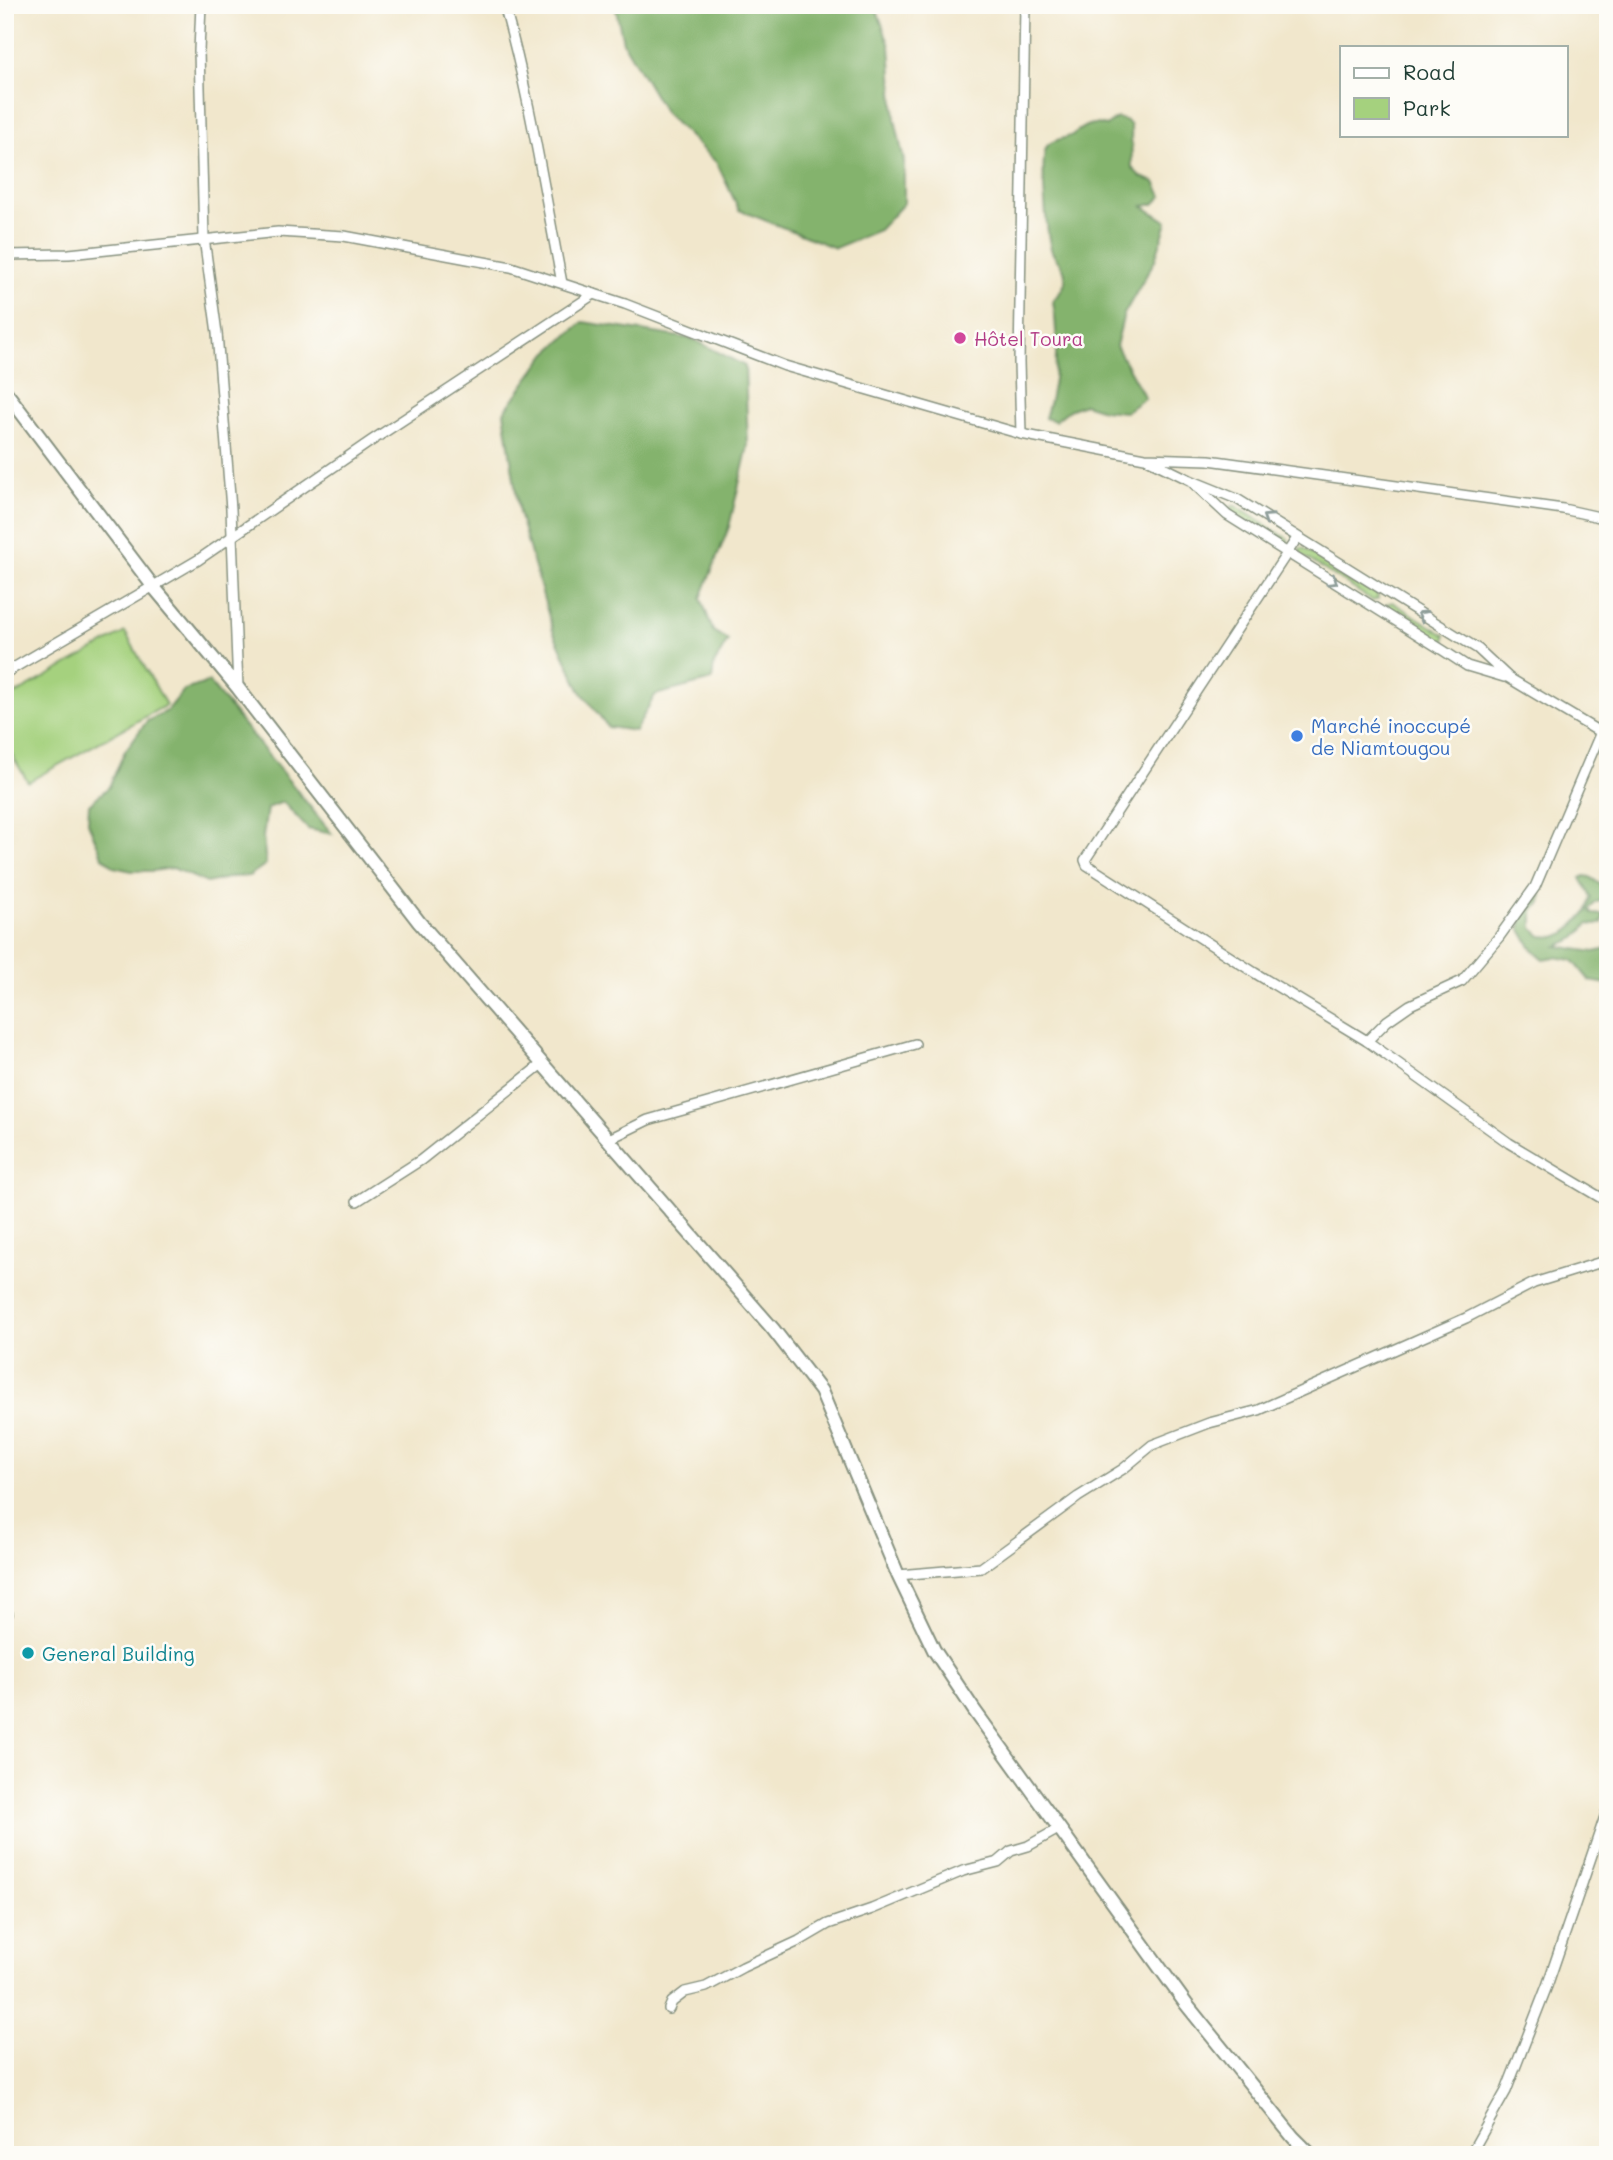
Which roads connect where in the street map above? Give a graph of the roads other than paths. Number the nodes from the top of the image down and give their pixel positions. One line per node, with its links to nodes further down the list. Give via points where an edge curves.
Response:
1 (201, 5): 4 (street)
2 (504, 5): 6 (street, via 539,150)
3 (1025, 5): 9 (street)
4 (204, 238): 5 (street, via 69,254); 6 (street, via 278,232 344,236 511,267); 13 (street, via 217,333)
5 (5, 255)
6 (562, 284): 7 (street)
7 (594, 294): 9 (street, via 785,366); 13 (street)
8 (5, 391): 16 (main road)
9 (1021, 434): 10 (street)
10 (1146, 458): 11 (street); 12 (street, via 1209,460)
11 (1190, 480): 14 (street, one-way to 11, via 1237,499); 15 (street, via 1227,515)
12 (1608, 519)
13 (232, 535): 16 (street); 23 (street)
14 (1297, 538): 15 (street); 17 (street)
15 (1287, 553): 18 (street, one-way to 18); 25 (street, via 1085,860)
16 (152, 585): 21 (street); 23 (main road)
17 (1387, 595): 18 (street); 19 (street, one-way to 17)
18 (1379, 609): 20 (street)
19 (1457, 636): 20 (street); 22 (street)
20 (1444, 651): 22 (street, via 1467,666)
21 (5, 673)
22 (1509, 678): 24 (street)
23 (238, 688): 27 (main road, via 419,922)
24 (1604, 734): 25 (street, via 1535,887 1499,937 1462,981 1410,1005)
25 (1367, 1041): 30 (street, via 1509,1143)
26 (915, 1044): 28 (street, via 648,1120)
27 (543, 1063): 28 (main road); 29 (street, via 421,1160)
28 (609, 1139): 32 (main road, via 821,1391)
29 (357, 1201)
30 (1608, 1202)
31 (1608, 1260): 32 (street, via 1534,1283 1259,1410 1152,1445 981,1568)
32 (898, 1575): 34 (main road, via 934,1650)
33 (1608, 1808): 37 (street, via 1506,2091)
34 (1060, 1828): 35 (street, via 998,1862 828,1924 706,1987 684,1992); 36 (main road, via 1186,2004)
35 (669, 2009)
36 (1311, 2155)
37 (1471, 2155)

